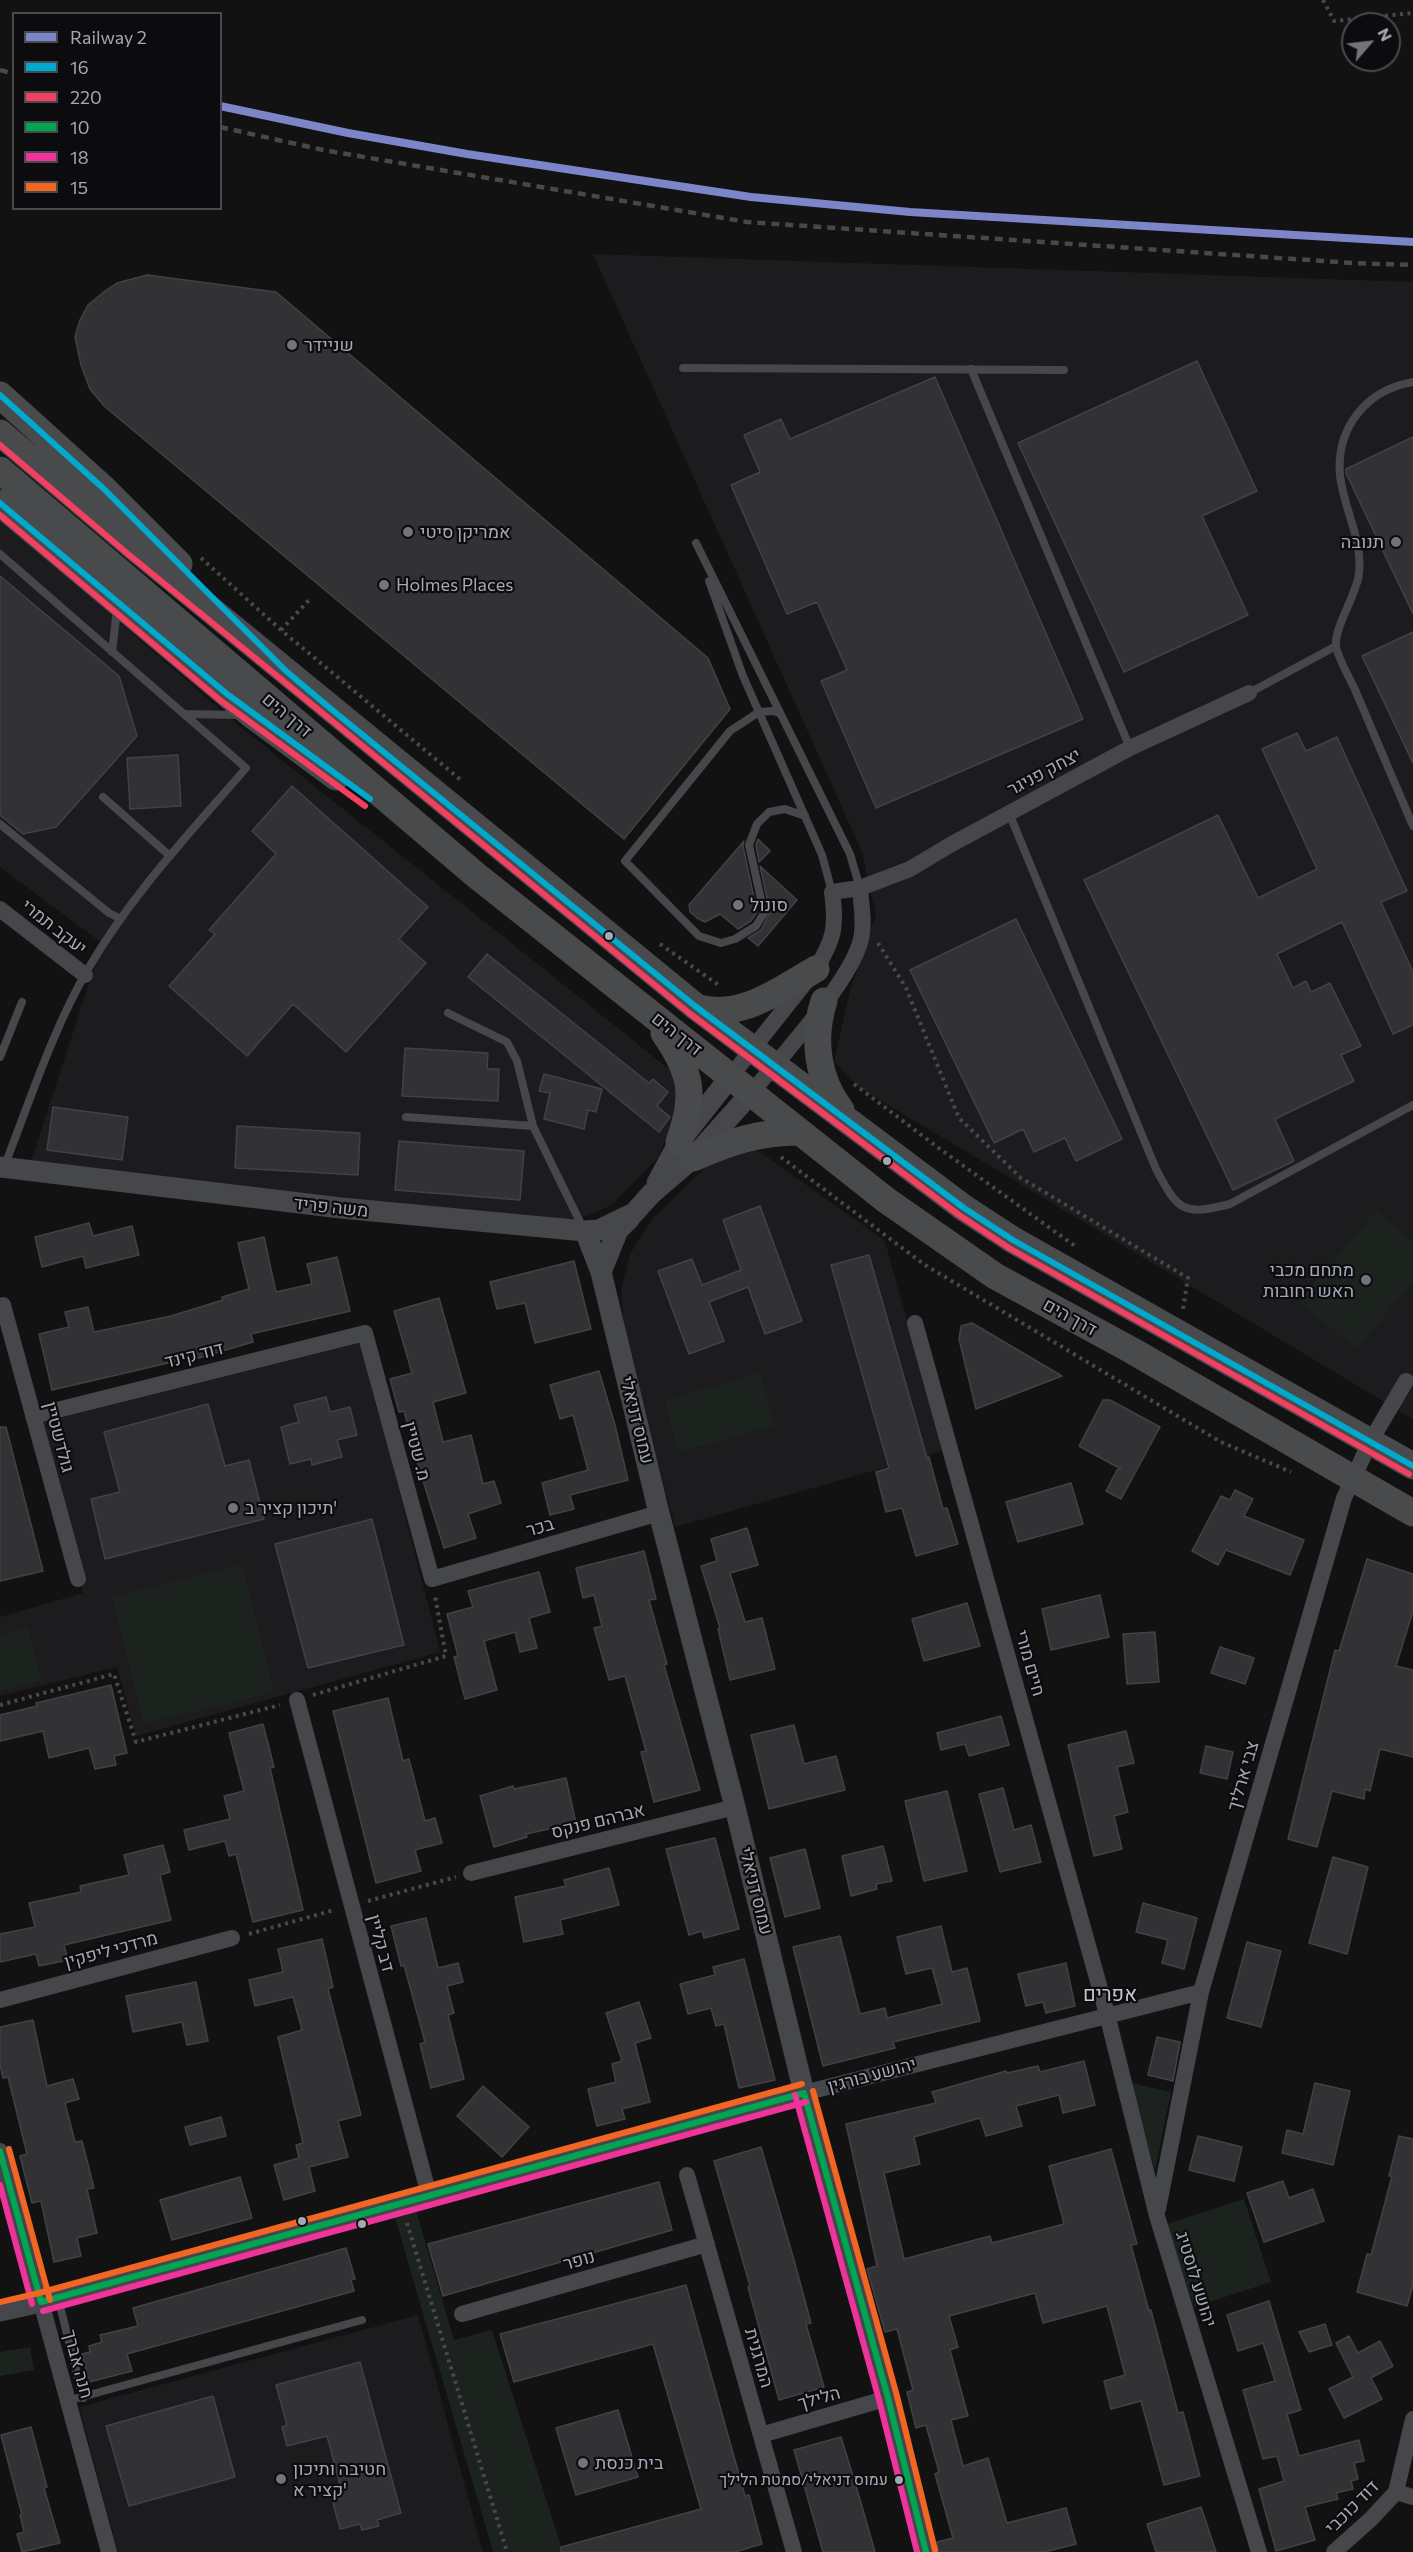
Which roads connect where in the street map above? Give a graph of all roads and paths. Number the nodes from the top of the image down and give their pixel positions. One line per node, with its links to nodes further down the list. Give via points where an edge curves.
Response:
1 (1323, 0): 2 (path, via 1334,21)
2 (1413, 13)
3 (683, 368): 4 (lane)
4 (971, 369): 5 (lane); 23 (lane)
5 (1064, 370)
6 (1413, 382): 15 (lane, via 1379,393 1348,424 1340,476 1353,527 1359,574)
7 (0, 395): 17 (main road, via 104,489)
8 (0, 433): 17 (main road, דרך הים)
9 (0, 470): 30 (main road, דרך הים)
10 (0, 503): 13 (main road)
11 (0, 554): 16 (lane)
12 (309, 600): 14 (path)
13 (118, 603): 16 (lane); 22 (main road)
14 (281, 630)
15 (1336, 646): 18 (lane); 28 (lane)
16 (112, 652): 21 (lane)
17 (286, 671): 40 (main road, דרך הים)
18 (1249, 693): 23 (street, יצחק פניגר)
19 (759, 712): 20 (lane); 20 (lane, via 696,543); 26 (lane); 26 (lane, via 730,731 625,861 699,936 721,943 756,926 764,912 749,844 757,824 769,812 785,809)
20 (779, 713): 31 (lane, via 850,854)
21 (184, 714): 22 (lane); 29 (lane, via 246,768)
22 (252, 715): 30 (main road)
23 (1130, 748): 25 (street, יצחק פניגר)
24 (103, 797): 29 (lane)
25 (1009, 813): 31 (street, יצחק פניגר, via 910,869); 46 (lane, via 1156,1169 1171,1197 1186,1209 1203,1211 1230,1204)
26 (805, 816): 32 (lane)
27 (0, 824): 34 (lane)
28 (1413, 826)
29 (170, 856): 34 (lane)
30 (477, 876): 42 (main road, דרך הים)
31 (860, 888): 32 (street, יצחק פניגר); 35 (street)
32 (832, 892): 36 (street, via 833,936)
33 (0, 909): 37 (street, יעקב תמרי)
34 (120, 919): 37 (lane)
35 (863, 920): 39 (street, via 861,942 853,959); 57 (path, via 906,988 959,1118 1022,1178 1188,1278)
36 (816, 969): 40 (main road, via 745,1006 710,1011); 44 (street)
37 (85, 975): 52 (lane, via 66,1009)
38 (22, 1002): 43 (lane)
39 (824, 1002): 44 (street); 48 (main road, via 818,1027 822,1071 834,1101)
40 (695, 1006): 44 (main road, דרך הים)
41 (448, 1013): 49 (lane, via 507,1042 517,1062)
42 (652, 1015): 45 (main road, דרך הים); 51 (main road, via 680,1057 687,1076 690,1107)
43 (0, 1057)
44 (764, 1057): 45 (street); 45 (street); 48 (main road, דרך הים)
45 (741, 1084): 50 (main road, דרך הים); 51 (street, משה פריד)
46 (1413, 1105)
47 (406, 1117): 49 (lane)
48 (851, 1123): 62 (main road, דרך הים, via 1013,1240)
49 (533, 1126): 54 (lane)
50 (799, 1132): 51 (main road, via 773,1132); 64 (main road, דרך הים, via 886,1200 995,1276)
51 (686, 1150): 53 (street, משה פריד)
52 (2, 1167): 54 (street, משה פריד, via 341,1208)
53 (634, 1213): 54 (street, משה פריד, via 606,1227); 55 (street, via 618,1230)
54 (585, 1231): 55 (street, עמוס דניאלי)
55 (601, 1272): 65 (street, עמוס דניאלי)
56 (2, 1305): 61 (street, גולדשטיין)
57 (1182, 1314)
58 (915, 1323): 76 (street, חיים מורי)
59 (365, 1333): 61 (street, דוד קינד); 68 (street, מ. שטיין)
60 (1410, 1383): 62 (street, צבי ארליך)
61 (33, 1416): 67 (street, גולדשטיין)
62 (1370, 1442): 63 (main road, דרך הים); 64 (street, צבי ארליך)
63 (1413, 1466)
64 (1352, 1478): 66 (main road, דרך הים); 74 (street, צבי ארליך)
65 (659, 1513): 68 (street, בכר); 71 (street, עמוס דניאלי)
66 (1413, 1513)
67 (78, 1579)
68 (432, 1579): 69 (path, via 446,1656)
69 (297, 1700): 70 (path, via 136,1742 114,1674); 80 (street, דב קליין)
70 (0, 1705)
71 (735, 1807): 72 (street, אברהם פנקס); 77 (street, עמוס דניאלי)
72 (471, 1873)
73 (232, 1938): 75 (street, מרדכי ליפקין)
74 (1201, 1992): 76 (street); 82 (street, צבי ארליך)
75 (0, 2000)
76 (1107, 2014): 77 (street, יהושע בורגין); 82 (street, יהושע לוסטיג)
77 (804, 2093): 80 (street, יהושע בורגין); 88 (street, עמוס דניאלי)
78 (0, 2151): 84 (street, חנה אברך)
79 (687, 2175): 83 (street, המרגנית)
80 (429, 2195): 81 (street, יהושע בורגין)
81 (401, 2204): 84 (street, יהושע בורגין); 95 (path)
82 (1157, 2216): 98 (street, יהושע לוסטיג)
83 (706, 2244): 86 (street, נופר); 91 (street, המרגנית)
84 (50, 2300): 85 (street, יהושע בורגין); 89 (street, חנה אברך)
85 (0, 2311)
86 (462, 2314)
87 (362, 2320): 89 (lane)
88 (888, 2398): 91 (street, הלילך); 97 (street, עמוס דניאלי)
89 (75, 2399): 94 (street, חנה אברך)
90 (1413, 2419): 92 (street, דוד כוכבי)
91 (761, 2435): 96 (street, המרגנית)
92 (1396, 2492): 93 (street); 99 (street, דוד כוכבי)
93 (1413, 2497)
94 (109, 2552)
95 (507, 2552)
96 (794, 2552)
97 (926, 2552)
98 (1259, 2552)
99 (1334, 2552)

